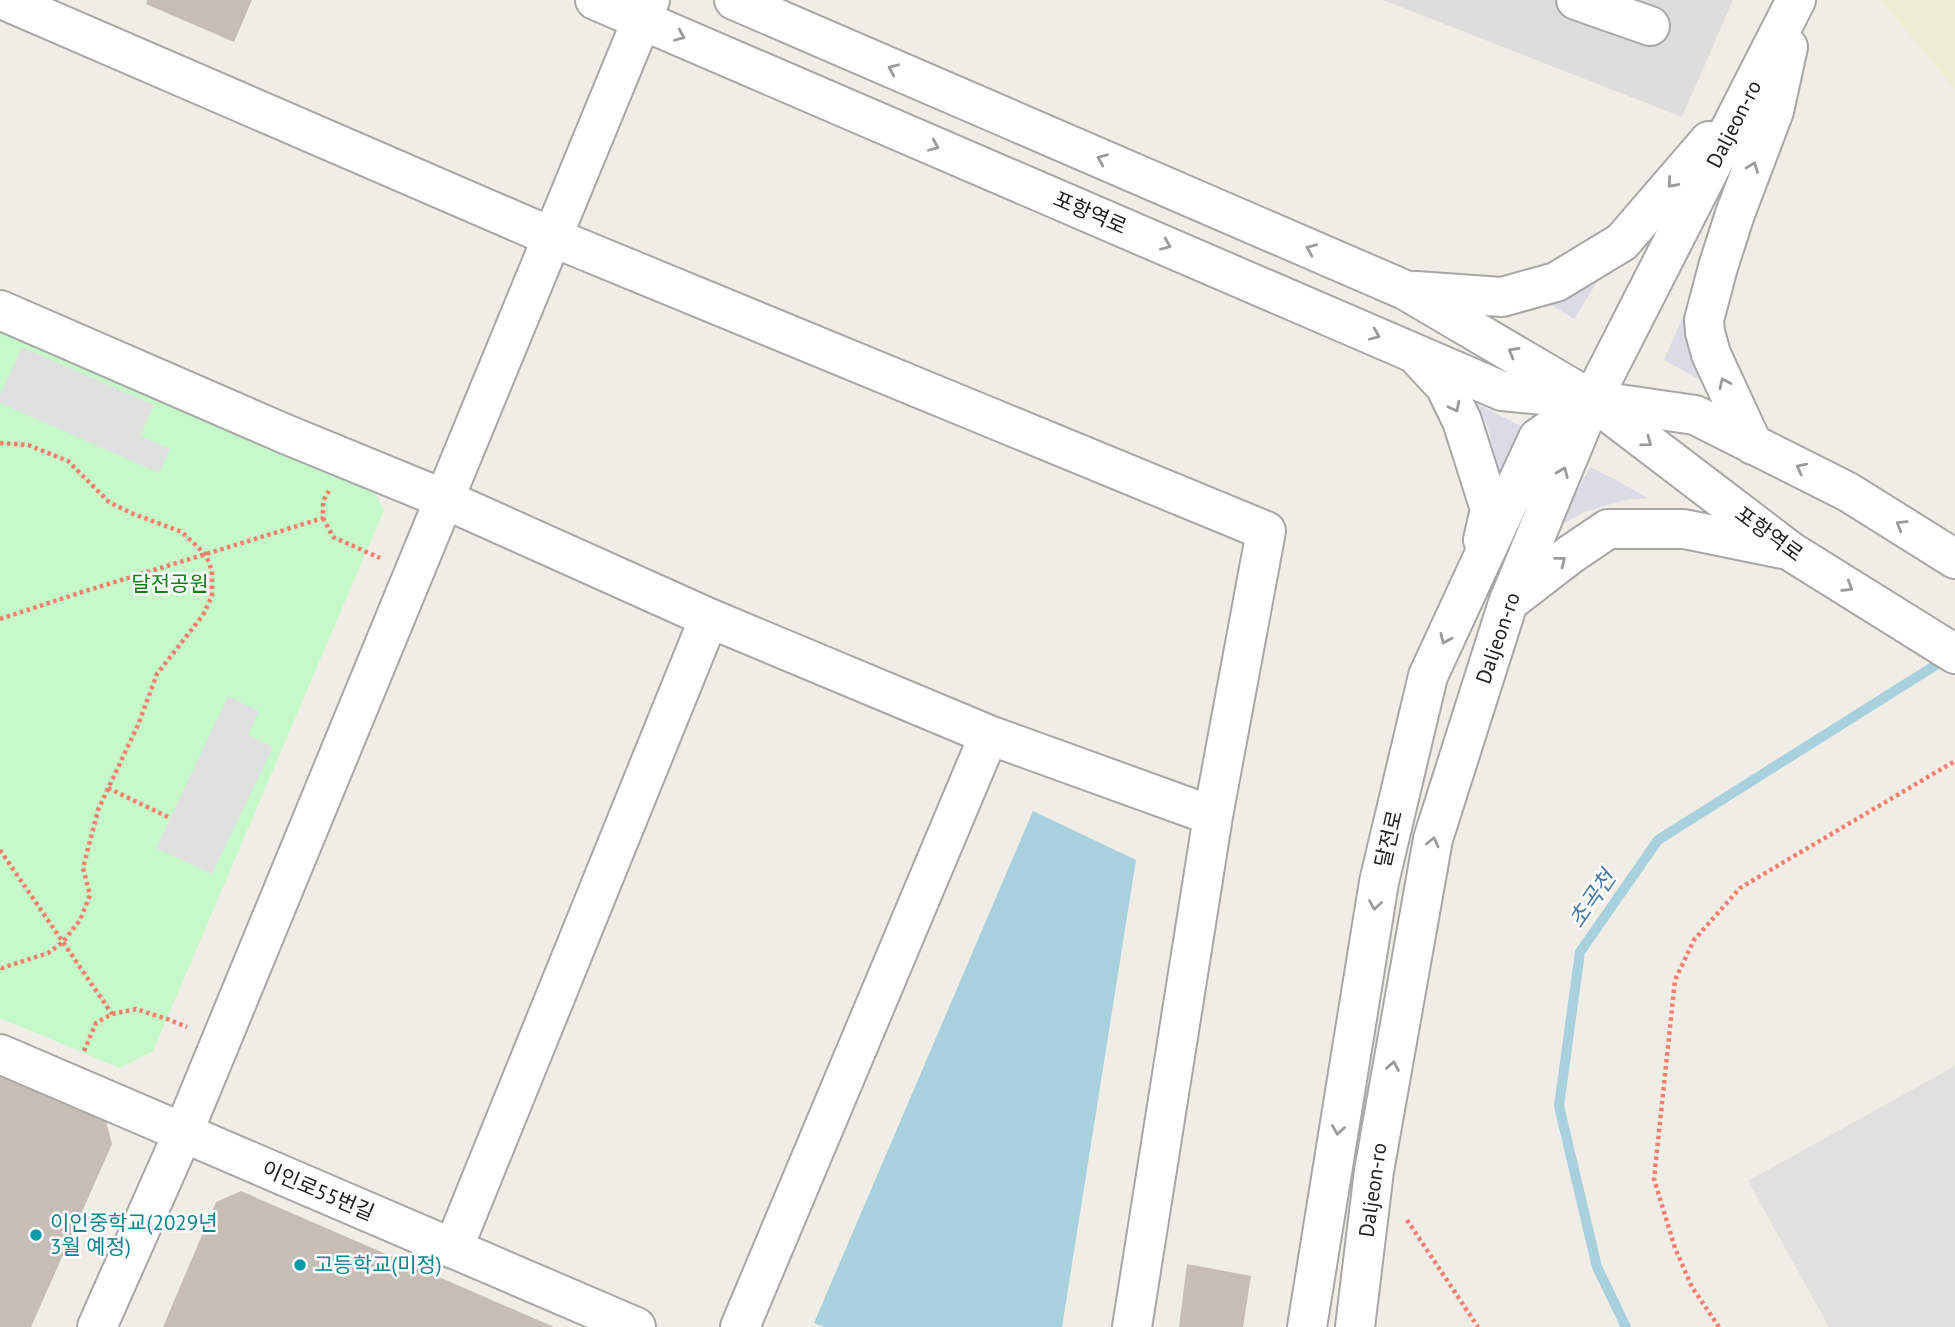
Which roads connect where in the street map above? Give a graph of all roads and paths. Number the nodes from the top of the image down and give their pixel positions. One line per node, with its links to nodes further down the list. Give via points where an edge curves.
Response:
1 (4, 0): 9 (street)
2 (595, 0): 6 (street, 포항역로)
3 (734, 0): 10 (street, 포항역로, one-way to 3)
4 (1576, 0): 7 (street)
5 (1798, 0): 8 (street, Daljeon-ro); 15 (street, one-way to 5, via 1711,354 1704,320 1735,214 1774,111)
6 (646, 10): 9 (street); 12 (street, 포항역로, one-way to 12)
7 (1650, 26)
8 (1749, 94): 10 (street, one-way to 10, via 1622,242 1556,282 1503,297); 13 (street, Daljeon-ro)
9 (552, 237): 17 (street); 31 (street, via 1266,531)
10 (1405, 290): 13 (street, 포항역로, one-way to 10)
11 (0, 310): 16 (street)
12 (1415, 353): 13 (street, 포항역로, via 1502,391); 23 (street, one-way to 23, via 1445,386 1462,421 1490,509)
13 (1592, 400): 15 (street, 포항역로, via 1695,415); 19 (street, 포항역로, one-way to 19); 23 (street, 달전로, via 1538,438); 24 (street, Daljeon-ro, one-way to 13)
14 (0, 443): 20 (path, via 29,445 68,461 109,502 182,532)
15 (1754, 445): 21 (street, 포항역로, one-way to 15, via 1848,492)
16 (353, 461): 17 (street); 18 (path, via 323,501)
17 (444, 499): 22 (street); 25 (street)
18 (323, 518): 20 (path); 22 (path, via 332,537)
19 (1790, 551): 24 (street, one-way to 19, via 1608,529 1684,529); 27 (street, 포항역로, one-way to 27)
20 (206, 555): 26 (path); 30 (path, via 212,571 212,596 203,615 157,674)
21 (1955, 559)
22 (414, 572): 40 (street)
23 (1473, 576): 47 (street, 달전로, one-way to 47, via 1428,677 1379,882)
24 (1508, 603): 41 (street, Daljeon-ro, one-way to 24, via 1433,839)
25 (709, 618): 28 (street); 42 (street)
26 (0, 619)
27 (1955, 654)
28 (989, 735): 31 (street); 45 (street)
29 (1955, 761): 50 (path, via 1740,888 1694,940 1675,980 1654,1179 1692,1287)
30 (108, 788): 32 (path); 34 (path, via 83,868 90,895 80,920)
31 (1213, 816): 46 (street)
32 (170, 818)
33 (0, 850): 34 (path)
34 (63, 942): 35 (path, via 48,953); 36 (path)
35 (0, 967)
36 (112, 1014): 37 (path, via 136,1009); 38 (path, via 96,1023)
37 (167, 1018)
38 (86, 1048)
39 (0, 1054): 40 (street, 이인로55번길)
40 (183, 1133): 42 (street, 이인로55번길); 43 (street)
41 (1374, 1171): 48 (street, Daljeon-ro); 49 (path)
42 (453, 1249): 44 (street, 이인로55번길)
43 (97, 1327)
44 (636, 1327)
45 (740, 1327)
46 (1132, 1327)
47 (1307, 1327)
48 (1355, 1327)
49 (1478, 1327)
50 (1719, 1327)

